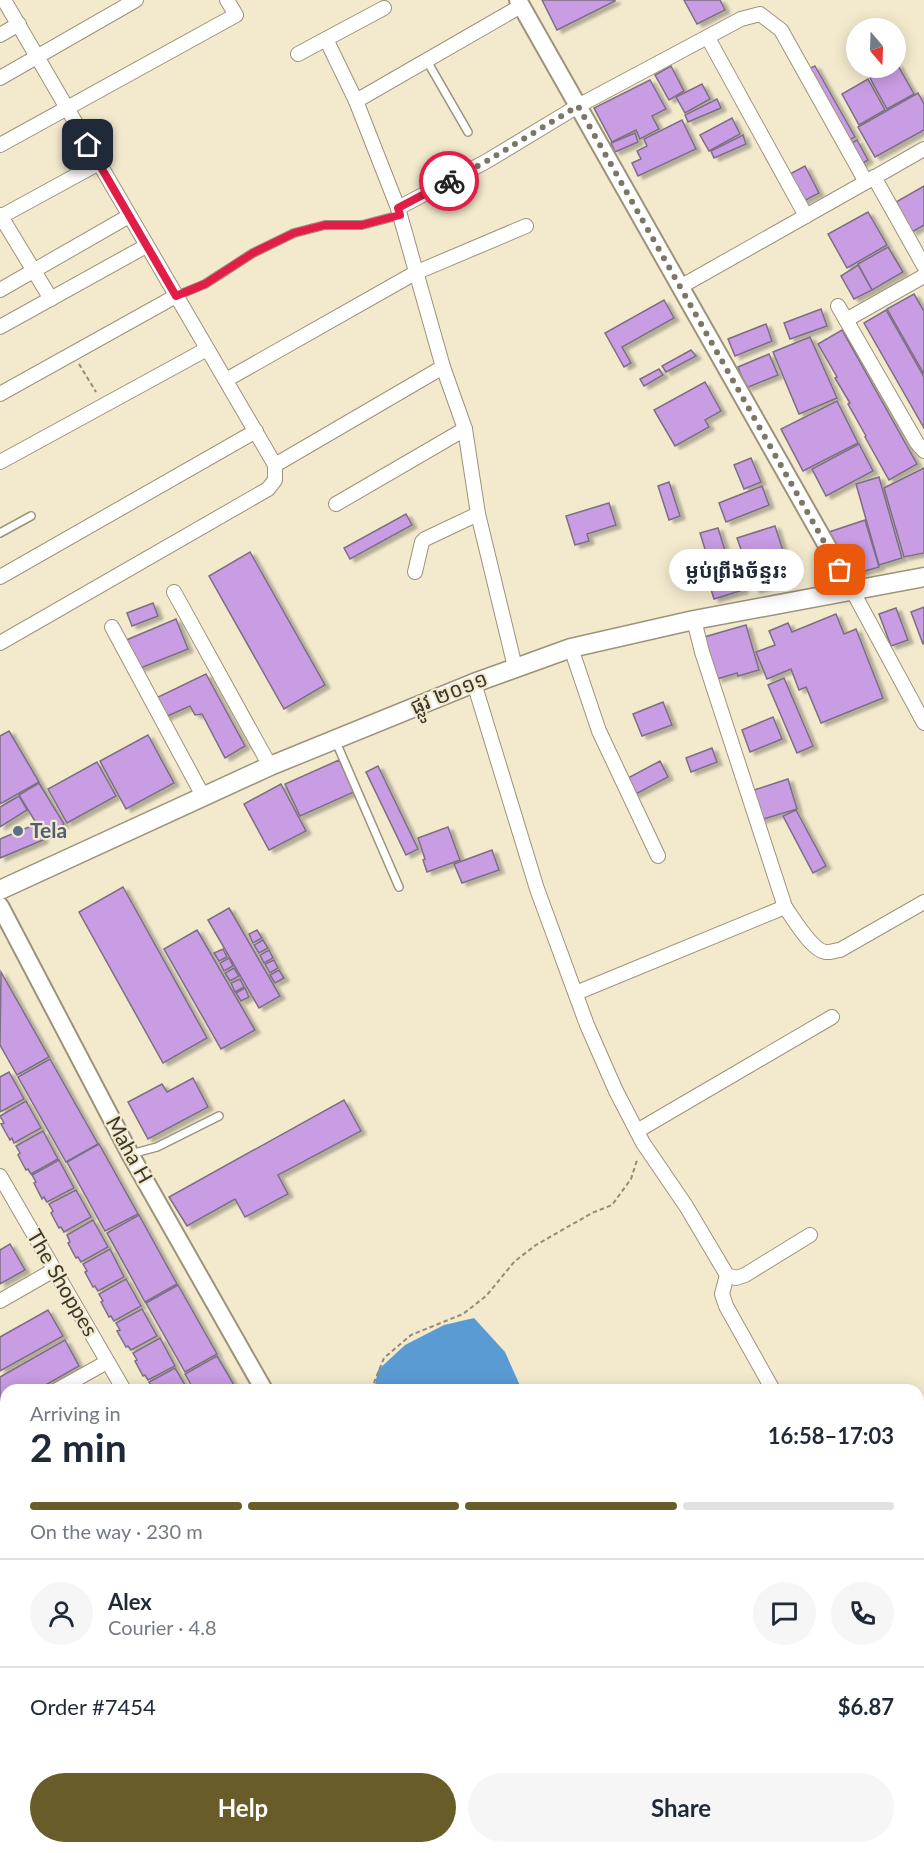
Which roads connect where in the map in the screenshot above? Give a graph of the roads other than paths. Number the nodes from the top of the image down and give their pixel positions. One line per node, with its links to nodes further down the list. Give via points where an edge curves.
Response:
1 (4, 0): 6 (street)
2 (136, 0): 11 (street)
3 (227, 0): 16 (street, via 236,15)
4 (520, 3): 12 (street); 15 (street)
5 (384, 8): 9 (street)
6 (19, 24): 7 (street); 11 (street)
7 (0, 35)
8 (708, 38): 15 (street); 21 (street, via 741,19 760,14 781,30); 25 (street)
9 (326, 39): 10 (street); 14 (street)
10 (298, 54)
11 (37, 56): 13 (street); 16 (street)
12 (427, 61): 14 (street); 17 (lane)
13 (0, 78)
14 (356, 101): 22 (street)
15 (578, 106): 22 (street); 32 (street)
16 (67, 109): 18 (street); 20 (street)
17 (468, 132)
18 (0, 146)
19 (924, 149): 21 (street)
20 (99, 163): 23 (street); 24 (street)
21 (871, 179): 25 (street); 28 (street)
22 (399, 211): 30 (street); 34 (lane, via 362,225 325,225 294,233 253,253 205,284)
23 (0, 216): 29 (street)
24 (129, 216): 27 (street); 29 (street)
25 (806, 216): 32 (street)
26 (526, 226): 30 (street)
27 (146, 246): 34 (street); 35 (street)
28 (924, 266)
29 (34, 272): 33 (street); 35 (street)
30 (415, 273): 40 (street); 41 (street)
31 (924, 276): 37 (street)
32 (680, 287): 55 (street)
33 (0, 290)
34 (176, 296): 39 (street); 42 (street)
35 (51, 299): 38 (street)
36 (838, 306): 37 (street)
37 (846, 320): 45 (street)
38 (0, 327)
39 (207, 349): 41 (street); 46 (street)
40 (443, 367): 43 (street); 47 (street)
41 (226, 380): 44 (street)
42 (0, 394)
43 (465, 429): 48 (street); 49 (street)
44 (256, 431): 47 (street); 53 (street)
45 (924, 451)
46 (0, 462)
47 (275, 465): 59 (street, via 275,480 268,489)
48 (336, 504)
49 (478, 514): 52 (street, via 425,539); 61 (street)
50 (31, 516): 51 (lane)
51 (0, 532)
52 (415, 572)
53 (0, 577)
54 (924, 577): 55 (main road, ផ្លូវ ២០១១)
55 (852, 590): 57 (main road, ផ្លូវ ២០១១); 63 (street)
56 (174, 592): 65 (street)
57 (694, 620): 60 (main road, ផ្លូវ ២០១១); 72 (street)
58 (112, 627): 66 (street)
59 (0, 643)
60 (571, 648): 61 (main road, ផ្លូវ ២០១១); 67 (street, via 599,731)
61 (515, 668): 62 (main road, ផ្លូវ ២០១១)
62 (474, 683): 64 (main road, ផ្លូវ ២០១១); 73 (street, via 537,889)
63 (924, 723)
64 (335, 740): 65 (main road, ផ្លូវ ២០១១); 68 (lane)
65 (270, 766): 66 (main road, ផ្លូវ ២០១១)
66 (203, 796): 69 (main road, ផ្លូវ ២០១១)
67 (658, 856)
68 (399, 887)
69 (0, 890)
70 (924, 902): 72 (street, via 840,950 825,952 816,948)
71 (0, 906): 77 (street, Maha H)
72 (785, 907): 73 (street)
73 (576, 993): 76 (street, via 600,1055)
74 (832, 1017): 76 (street)
75 (219, 1116): 77 (lane, via 157,1147)
76 (640, 1137): 81 (street)
77 (130, 1154): 86 (street, Maha H)
78 (0, 1178): 80 (street, The Shoppes)
79 (810, 1235): 81 (street, via 746,1275)
80 (54, 1270): 82 (street); 83 (street, The Shoppes)
81 (727, 1275): 87 (street, via 722,1294 726,1306)
82 (0, 1301)
83 (107, 1362): 84 (street); 85 (street, The Shoppes)
84 (68, 1384)
85 (120, 1384)
86 (261, 1384)
87 (770, 1384)

